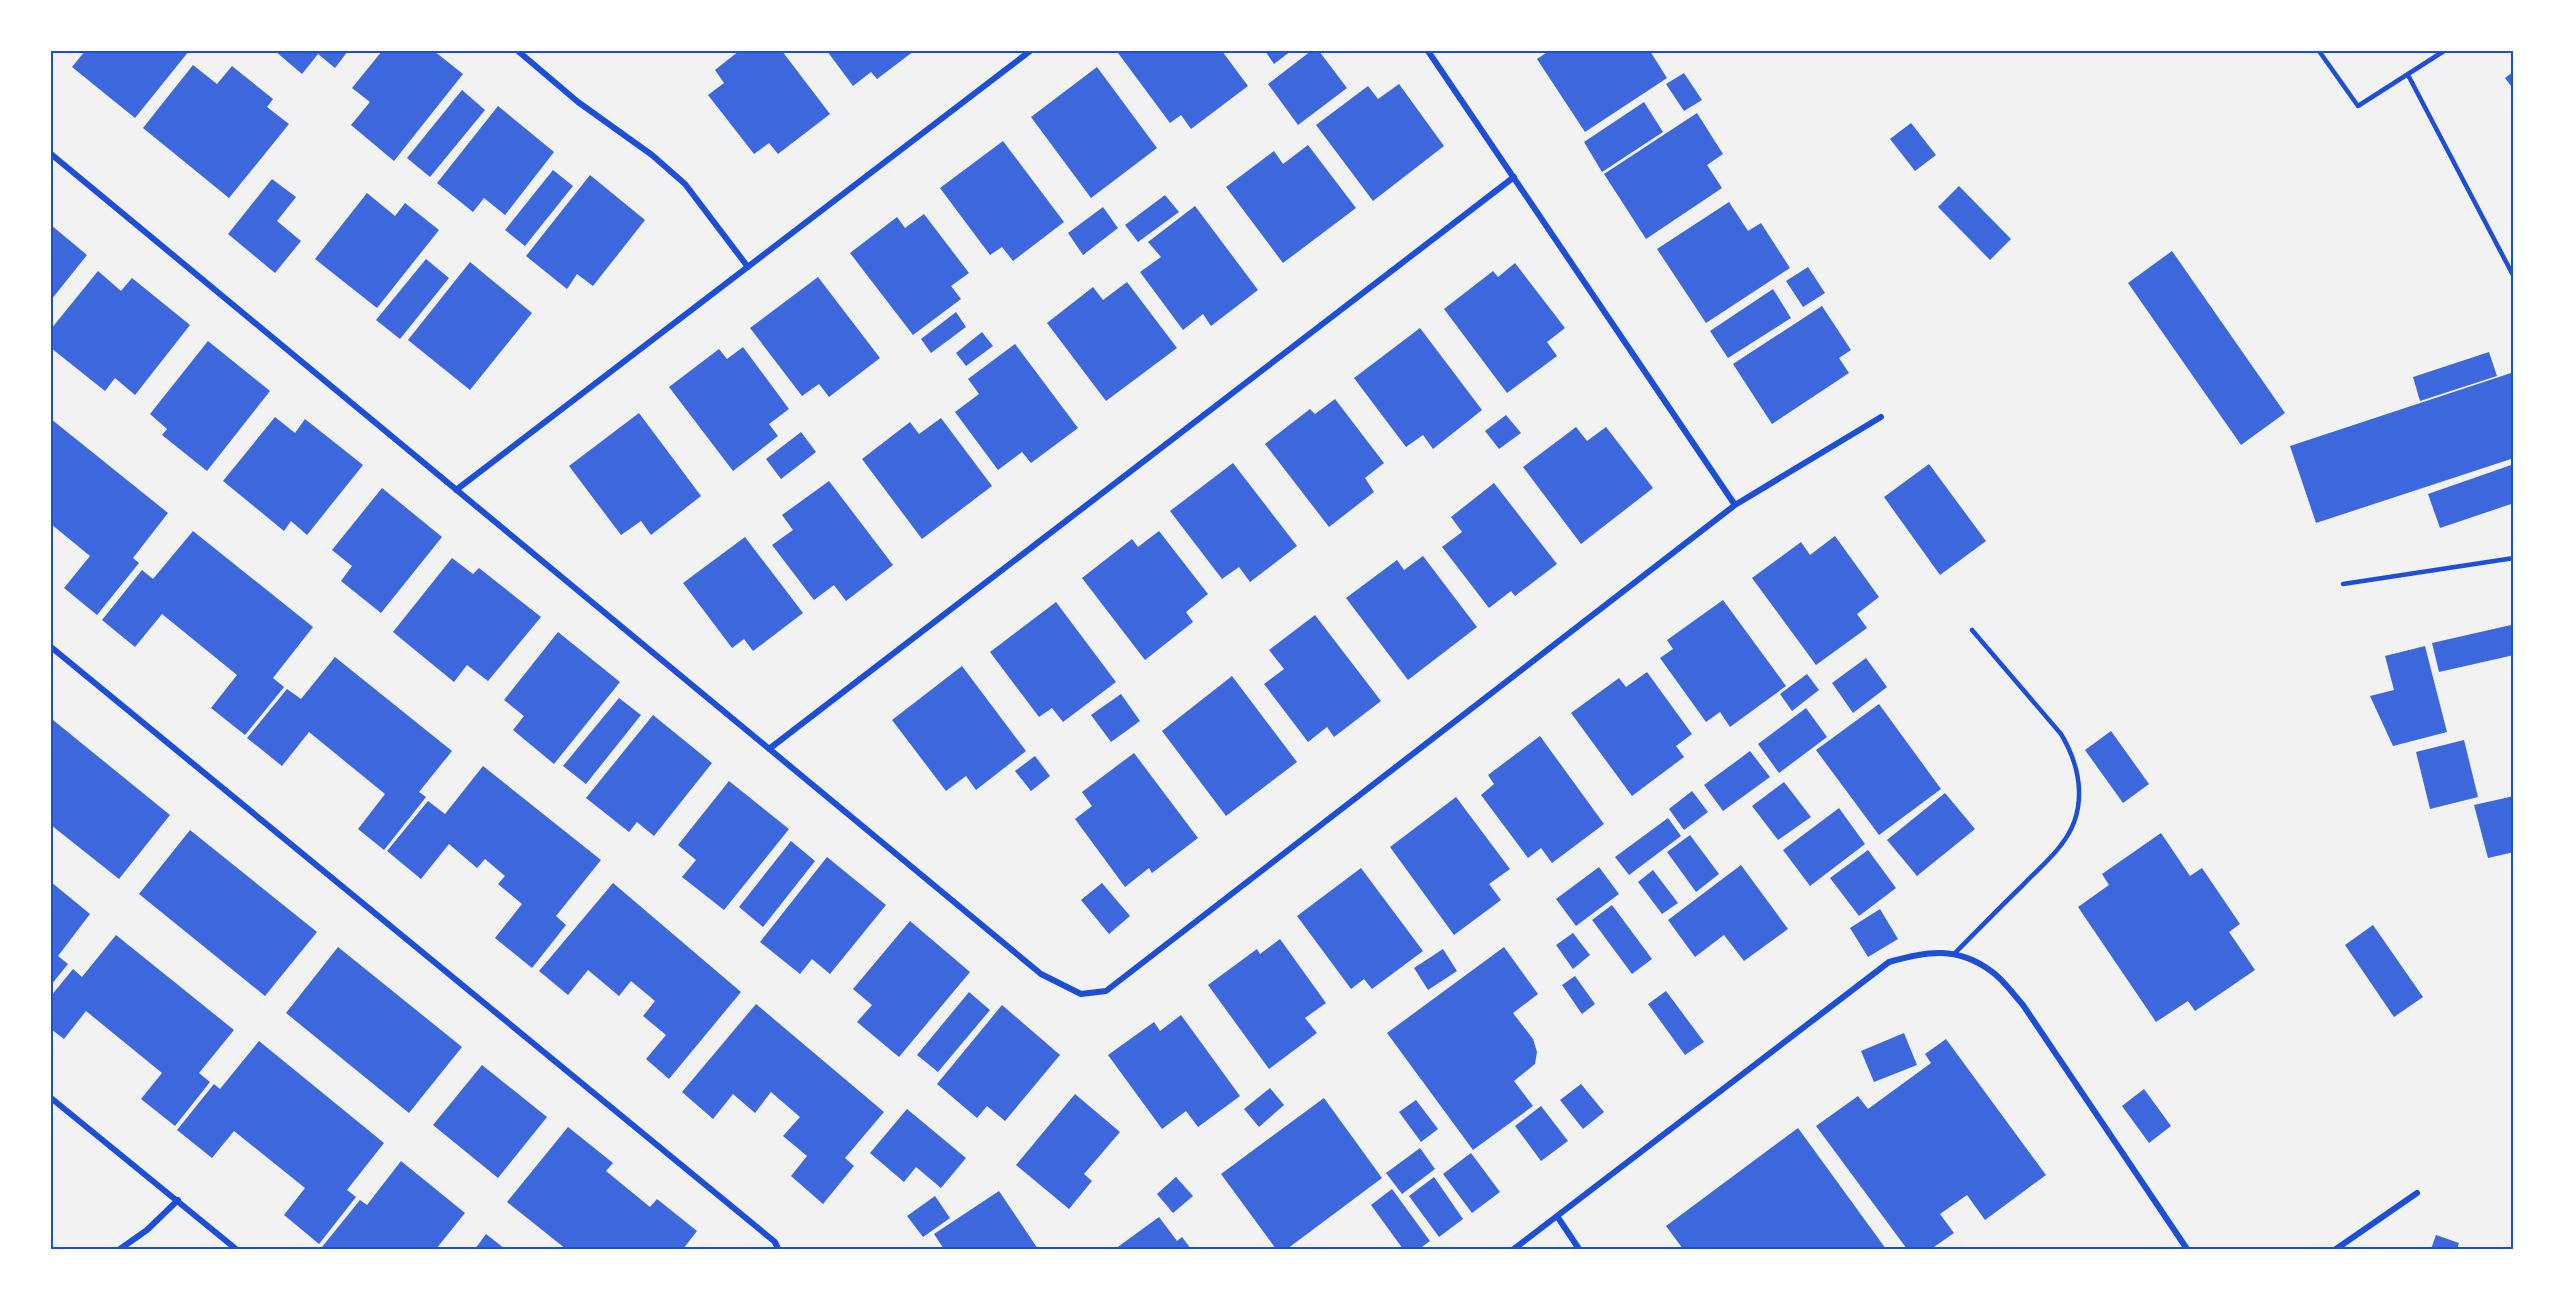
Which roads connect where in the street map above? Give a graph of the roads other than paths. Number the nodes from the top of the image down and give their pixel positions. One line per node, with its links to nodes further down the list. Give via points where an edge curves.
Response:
1 (518, 51): 9 (street, via 685,184)
2 (1030, 51): 9 (street)
3 (1428, 51): 8 (street)
4 (2319, 51): 6 (lane, via 2358,106)
5 (2444, 51): 6 (lane)
6 (2408, 75): 10 (lane)
7 (51, 154): 12 (street)
8 (1514, 177): 13 (street); 18 (street)
9 (748, 267): 12 (street)
10 (2514, 278)
11 (1881, 417): 13 (street)
12 (456, 490): 18 (street)
13 (1735, 505): 18 (street, via 1106,991 1081,994 1041,975)
14 (2514, 558): 15 (lane)
15 (2343, 584)
16 (1972, 630): 19 (lane, via 2061,734 2072,752 2080,791 2078,811 2062,845)
17 (51, 648): 26 (street, via 775,1242)
18 (769, 749)
19 (1955, 953): 23 (street, via 1923,952 1889,962); 29 (street, via 1991,971 2023,1005)
20 (51, 1098): 22 (street)
21 (2417, 1193): 30 (street)
22 (178, 1200): 24 (street); 25 (street)
23 (1557, 1216): 27 (street); 28 (street)
24 (120, 1249)
25 (236, 1249)
26 (778, 1249)
27 (1514, 1249)
28 (1579, 1249)
29 (2187, 1249)
30 (2336, 1249)

